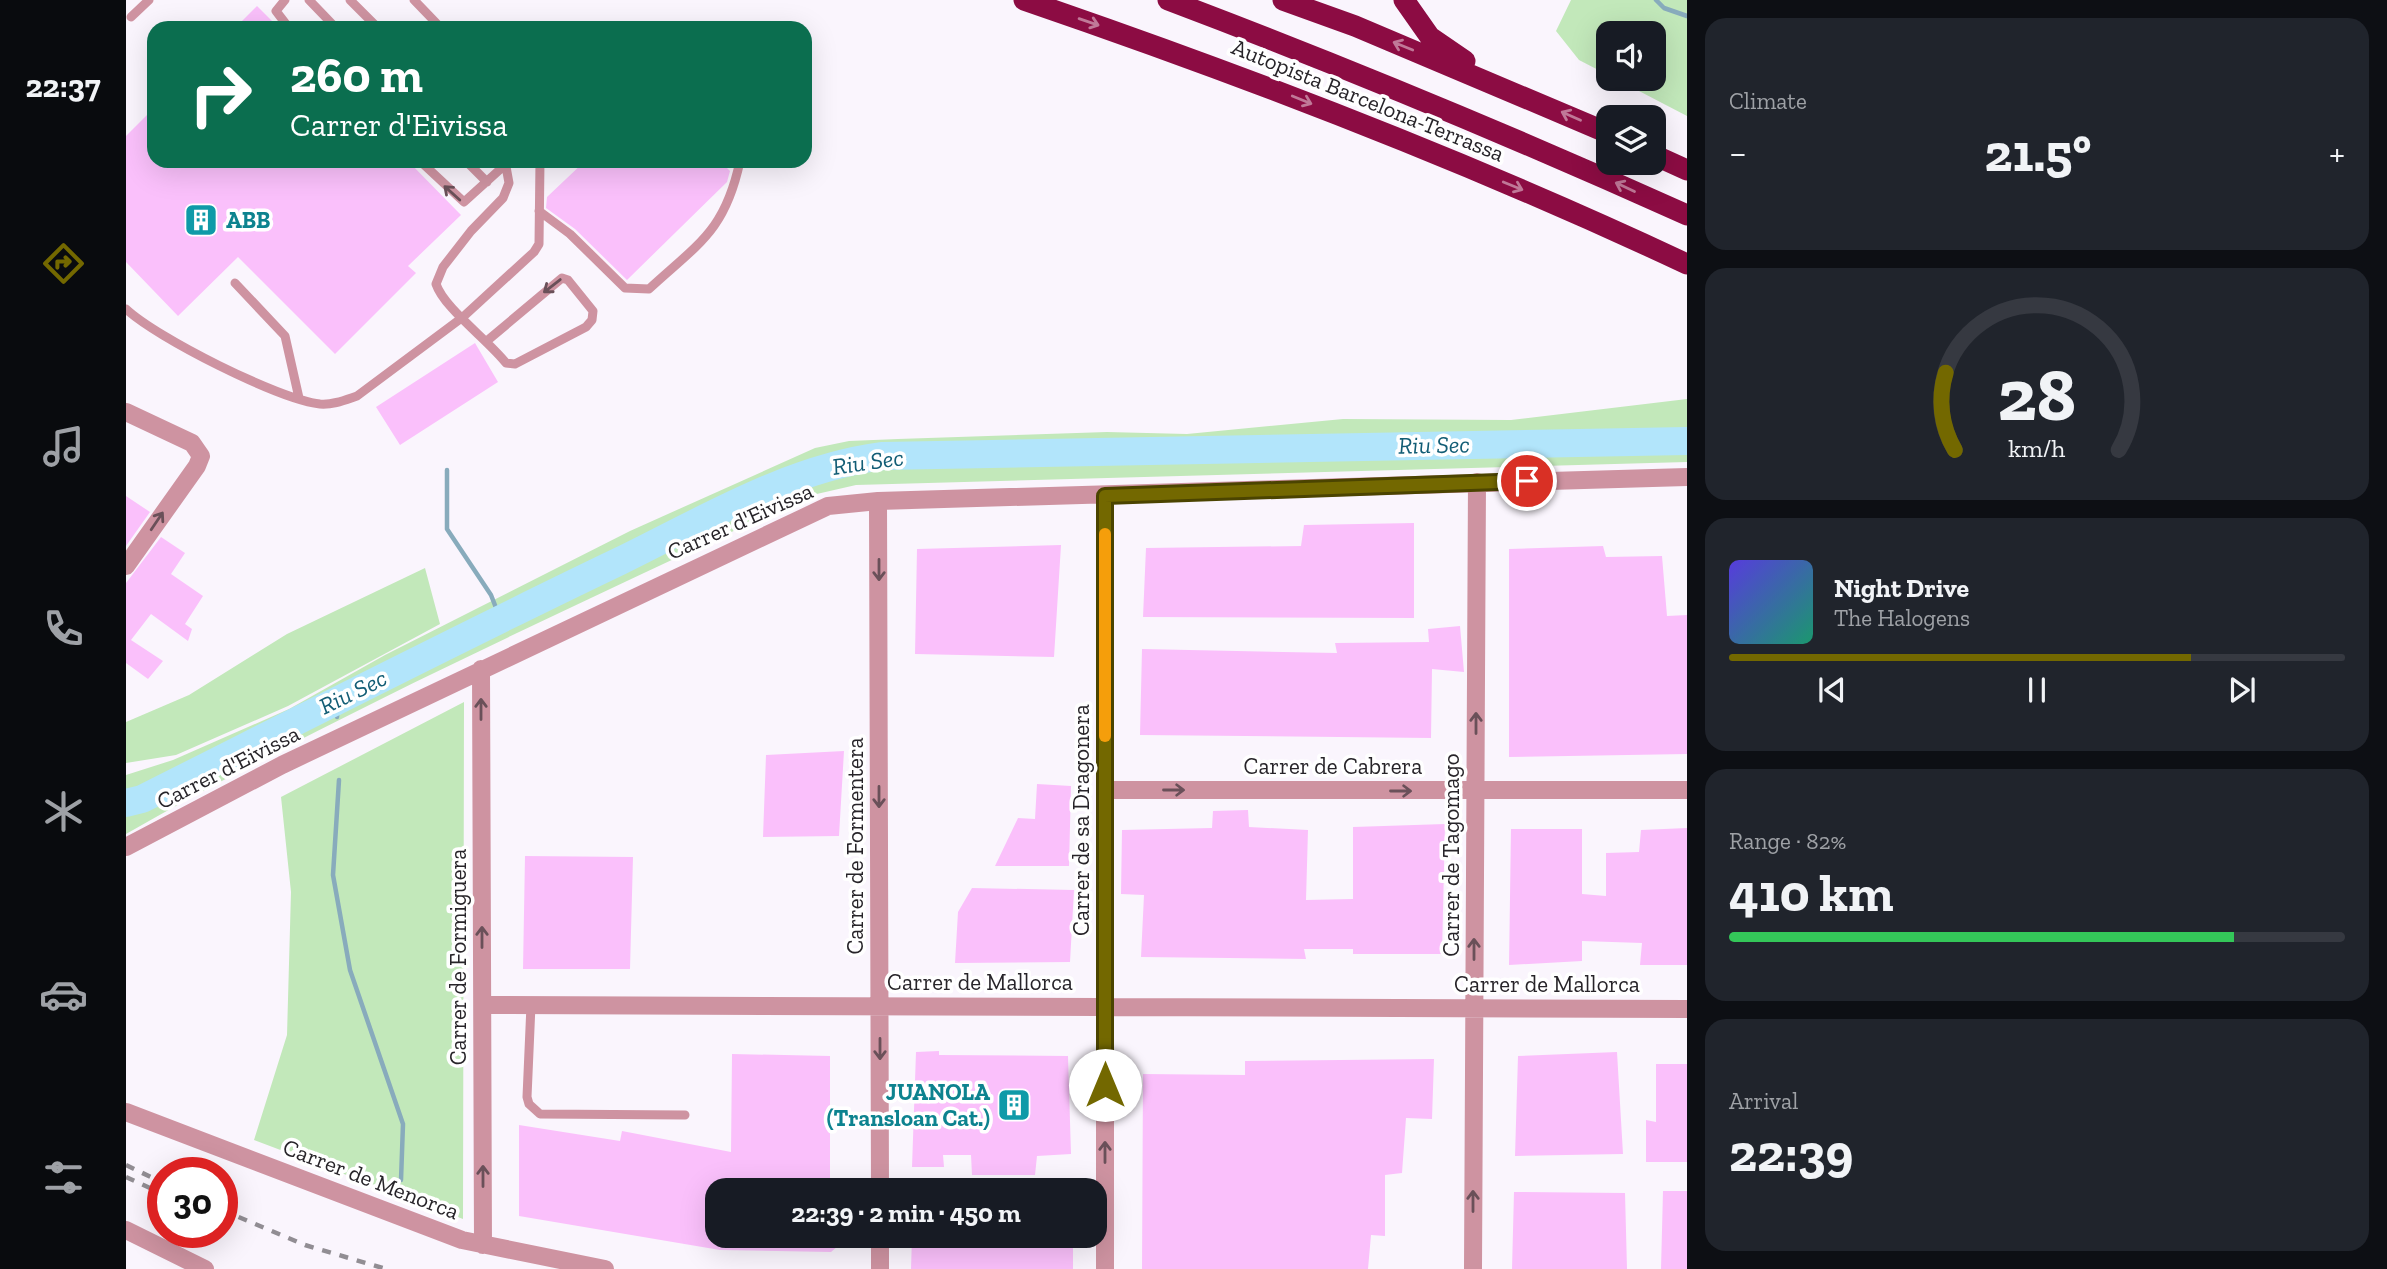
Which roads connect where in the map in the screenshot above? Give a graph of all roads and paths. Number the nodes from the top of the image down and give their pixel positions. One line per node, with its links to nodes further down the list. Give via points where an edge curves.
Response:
1 (149, 0): 10 (lane)
2 (285, 0): 11 (lane, via 276,11)
3 (309, 0): 12 (lane)
4 (350, 0): 13 (lane)
5 (414, 0): 14 (lane)
6 (1024, 0): 28 (highway, Autopista Barcelona-Terrassa, one-way to 28, via 1258,82 1544,199)
7 (1168, 0): 27 (highway, Autopista Barcelona-Terrassa, one-way to 7, via 1562,158)
8 (1283, 0): 15 (highway, one-way to 8)
9 (1404, 0): 15 (highway, via 1418,23 1439,43)
10 (131, 17)
11 (284, 21)
12 (329, 21)
13 (371, 21)
14 (435, 21)
15 (1534, 100): 16 (highway, one-way to 15)
16 (1596, 128)
17 (1666, 160): 24 (highway)
18 (428, 168): 25 (lane, one-way to 18, via 464,202)
19 (473, 168): 25 (lane)
20 (500, 168): 25 (lane)
21 (507, 168): 31 (lane, via 509,183 503,198 471,231 443,267 436,284 441,297)
22 (540, 168): 26 (lane)
23 (739, 168): 26 (lane, via 733,195 716,227 649,289 625,288 570,234)
24 (1687, 170)
25 (487, 182)
26 (539, 211): 31 (lane, via 539,244 534,252)
27 (1687, 215)
28 (1687, 264)
29 (235, 283): 33 (lane, via 285,336)
30 (126, 309): 33 (lane, via 195,352)
31 (463, 317): 32 (lane); 33 (lane, via 357,396 320,404)
32 (488, 340): 32 (lane, one-way to 32, via 506,363 515,364 586,327 593,320 593,311 562,278)
33 (299, 398)
34 (126, 412): 39 (street, one-way to 34, via 201,456 184,438)
35 (1687, 477): 36 (street, Carrer d'Eivissa)
36 (1477, 482): 37 (street, Carrer d'Eivissa); 43 (street, Carrer de Tagomago, one-way to 36)
37 (1105, 496): 38 (street, Carrer d'Eivissa); 41 (street, Carrer de sa Dragonera)
38 (878, 501): 40 (street, Carrer d'Eivissa, via 812,512); 47 (street, Carrer de Formentera, one-way to 47)
39 (126, 566)
40 (481, 669): 44 (street, Carrer d'Eivissa); 45 (street, Carrer de Formiguera, one-way to 40)
41 (1105, 790): 43 (street, Carrer de Cabrera, one-way to 43); 48 (street, Carrer de sa Dragonera)
42 (1687, 790): 43 (street, Carrer de Cabrera)
43 (1475, 791): 49 (street, Carrer de Tagomago, one-way to 43)
44 (126, 847)
45 (483, 1005): 46 (street, Carrer de Mallorca); 56 (street, Carrer de Formiguera, one-way to 45)
46 (531, 1005): 47 (street, Carrer de Mallorca); 52 (lane, via 527,1097 533,1110 540,1114)
47 (880, 1006): 48 (street, Carrer de Mallorca); 53 (street, Carrer de Formentera, one-way to 53)
48 (1106, 1007): 49 (street, Carrer de Mallorca); 54 (street, Carrer de sa Dragonera, one-way to 48)
49 (1474, 1008): 50 (street, Carrer de Mallorca); 63 (street, Carrer de Tagomago, one-way to 49)
50 (1687, 1009)
51 (126, 1112): 56 (street, Carrer de Menorca)
52 (685, 1115)
53 (880, 1178)
54 (1105, 1178)
55 (126, 1230): 59 (street)
56 (483, 1245): 60 (street, Carrer de Menorca)
57 (880, 1248): 61 (street)
58 (1105, 1248): 62 (street, Carrer de sa Dragonera)
59 (205, 1269)
60 (605, 1269)
61 (880, 1269)
62 (1105, 1269)
63 (1473, 1269)

